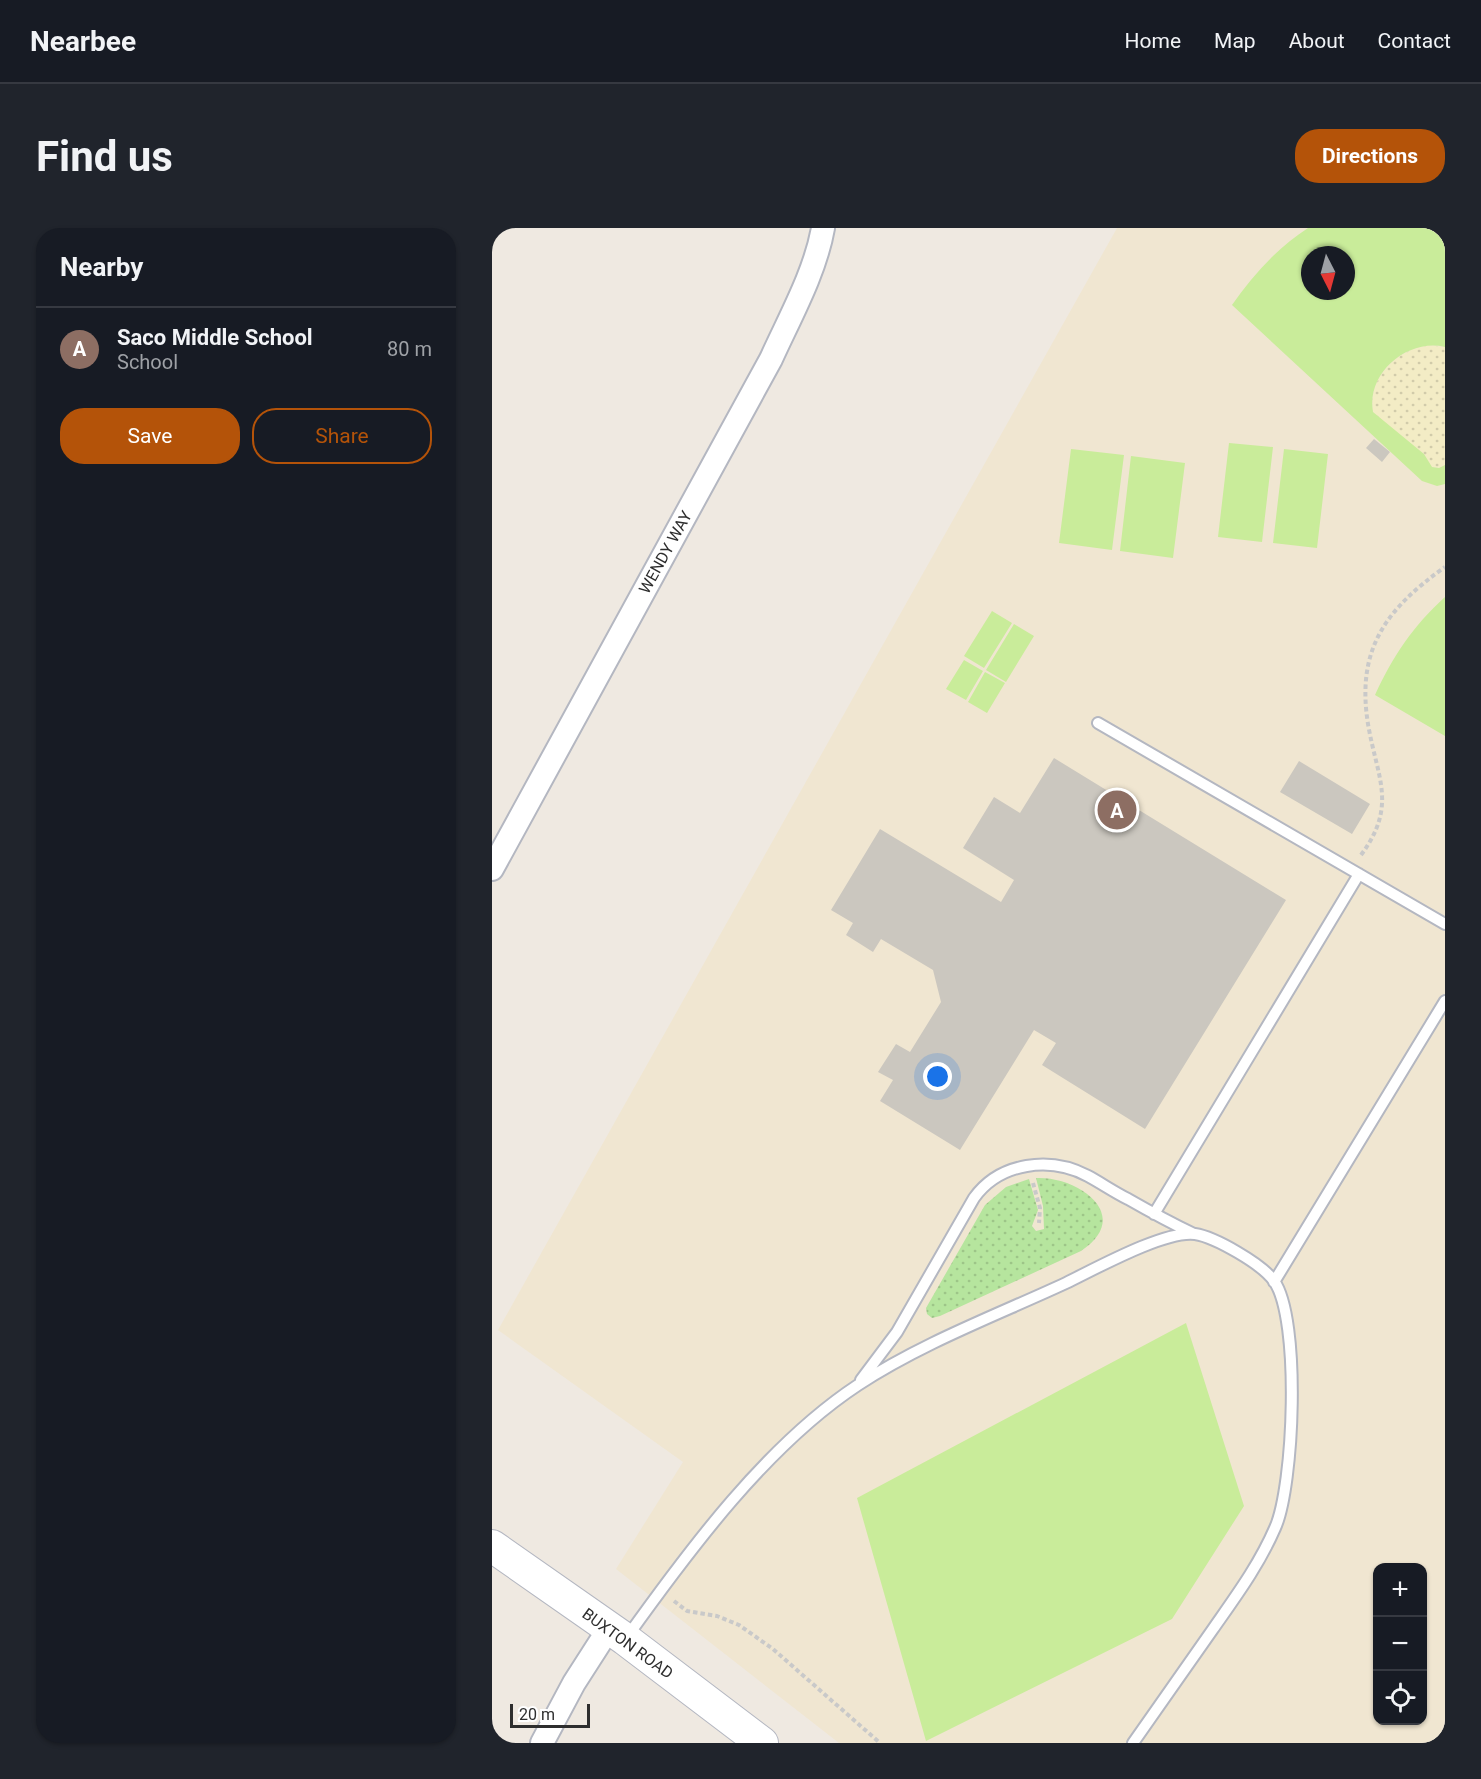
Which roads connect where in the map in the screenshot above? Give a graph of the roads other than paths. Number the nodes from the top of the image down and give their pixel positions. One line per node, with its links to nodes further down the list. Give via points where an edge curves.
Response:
1 (823, 228): 3 (street, WENDY WAY, via 795,307 771,359)
2 (1098, 723): 4 (lane)
3 (492, 869)
4 (1354, 871): 5 (lane); 7 (lane)
5 (1445, 924)
6 (1445, 1000): 9 (lane)
7 (1154, 1214): 8 (lane); 10 (lane, via 1077,1171 1055,1165 1032,1165 998,1176 979,1192 897,1332)
8 (1194, 1234): 9 (lane, via 1228,1248); 10 (lane, via 1166,1239 1098,1268 907,1357)
9 (1275, 1282): 15 (lane, via 1286,1317 1291,1374 1290,1451 1284,1502 1260,1561)
10 (857, 1386): 12 (lane, via 825,1410 731,1502 659,1592)
11 (492, 1546): 12 (main road, BUXTON ROAD)
12 (617, 1634): 13 (street, via 574,1683); 14 (main road, BUXTON ROAD)
13 (542, 1743)
14 (762, 1743)
15 (1133, 1743)

